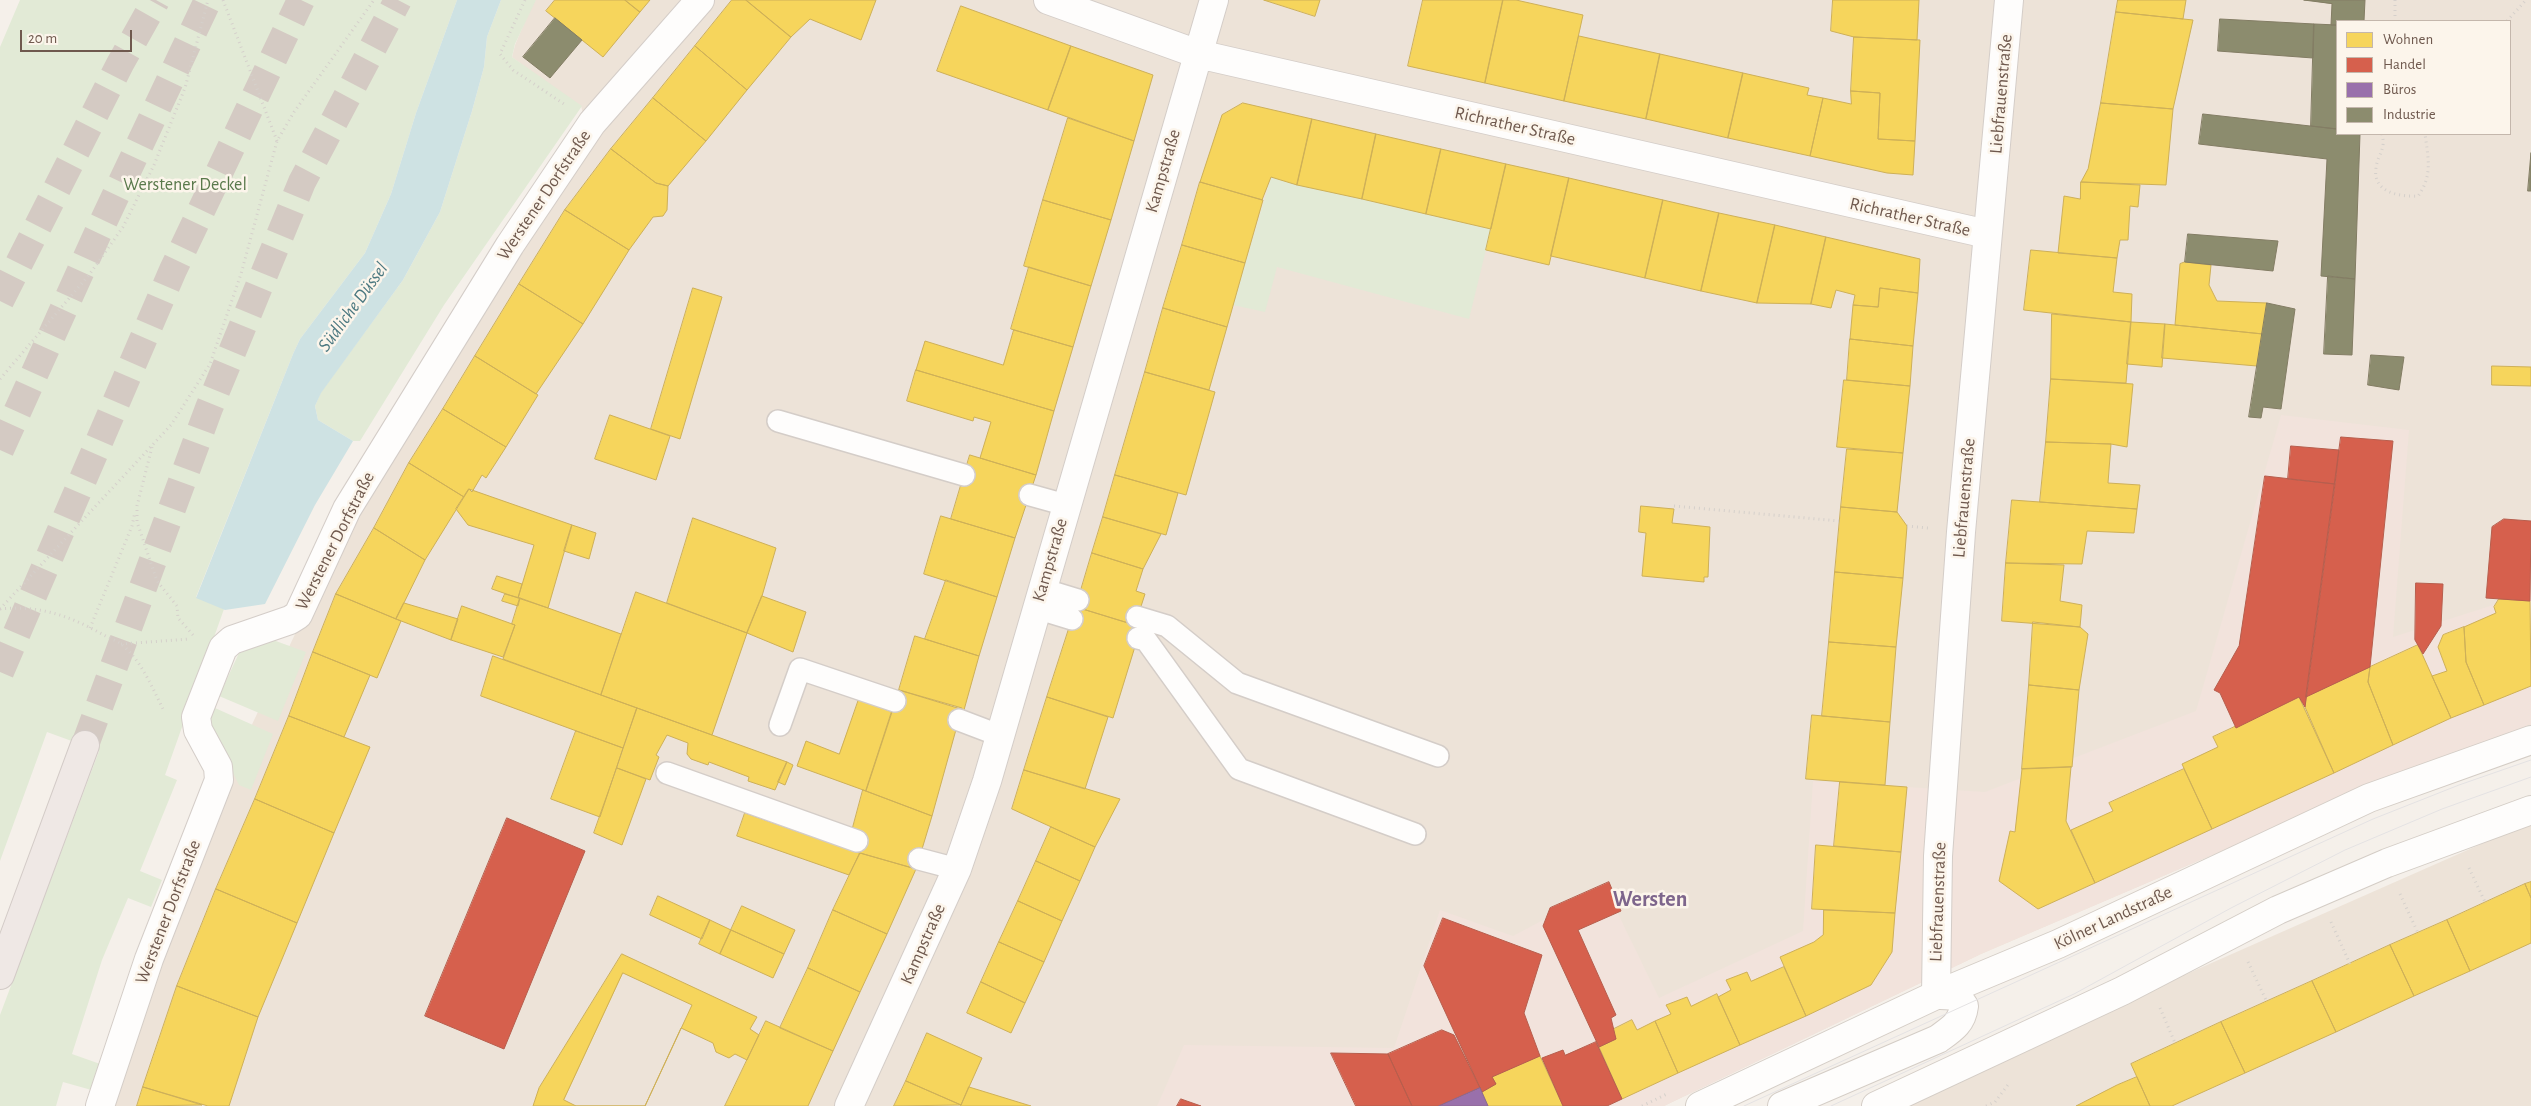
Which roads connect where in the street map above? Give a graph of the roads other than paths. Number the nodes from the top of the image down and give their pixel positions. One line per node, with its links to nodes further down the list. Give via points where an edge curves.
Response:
1 (700, 0): 30 (street, Werstener Dorfstraße, via 592,123 510,245 347,508 298,614 290,620 232,640 223,648 196,717 198,730 218,767 219,780 149,959)
2 (1048, 0): 5 (street, Richrather Straße)
3 (1214, 0): 5 (street, Kampstraße)
4 (2010, 0): 6 (street, Liebfrauenstraße)
5 (1198, 54): 6 (street, Richrather Straße); 10 (street, Kampstraße)
6 (1987, 234): 29 (street, Liebfrauenstraße, via 1961,532 1938,856)
7 (778, 421): 8 (lane)
8 (964, 475)
9 (1030, 495): 10 (lane)
10 (1066, 506): 11 (street, Kampstraße)
11 (1039, 599): 12 (lane); 18 (street, Kampstraße)
12 (1075, 609)
13 (1138, 617): 21 (lane, via 1167,626 1237,683)
14 (1138, 638): 24 (lane, via 1146,640 1239,769)
15 (895, 701): 17 (lane, via 800,669)
16 (959, 720): 18 (lane)
17 (780, 725)
18 (1001, 736): 27 (street, Kampstraße)
19 (2531, 740): 29 (street, Kölner Landstraße, via 2369,798 2058,944)
20 (85, 745): 28 (highway)
21 (1438, 756)
22 (667, 773): 25 (lane)
23 (2531, 810): 34 (street, via 2387,863 2278,910 2122,991)
24 (1415, 834)
25 (856, 841)
26 (919, 859): 27 (lane)
27 (957, 869): 31 (street, Kampstraße)
28 (0, 974)
29 (1936, 995): 32 (street, Kölner Landstraße); 33 (street, via 1954,995 1964,1006 1958,1024 1950,1031)
30 (100, 1106)
31 (849, 1106)
32 (1700, 1106)
33 (1782, 1106)
34 (1876, 1106)

